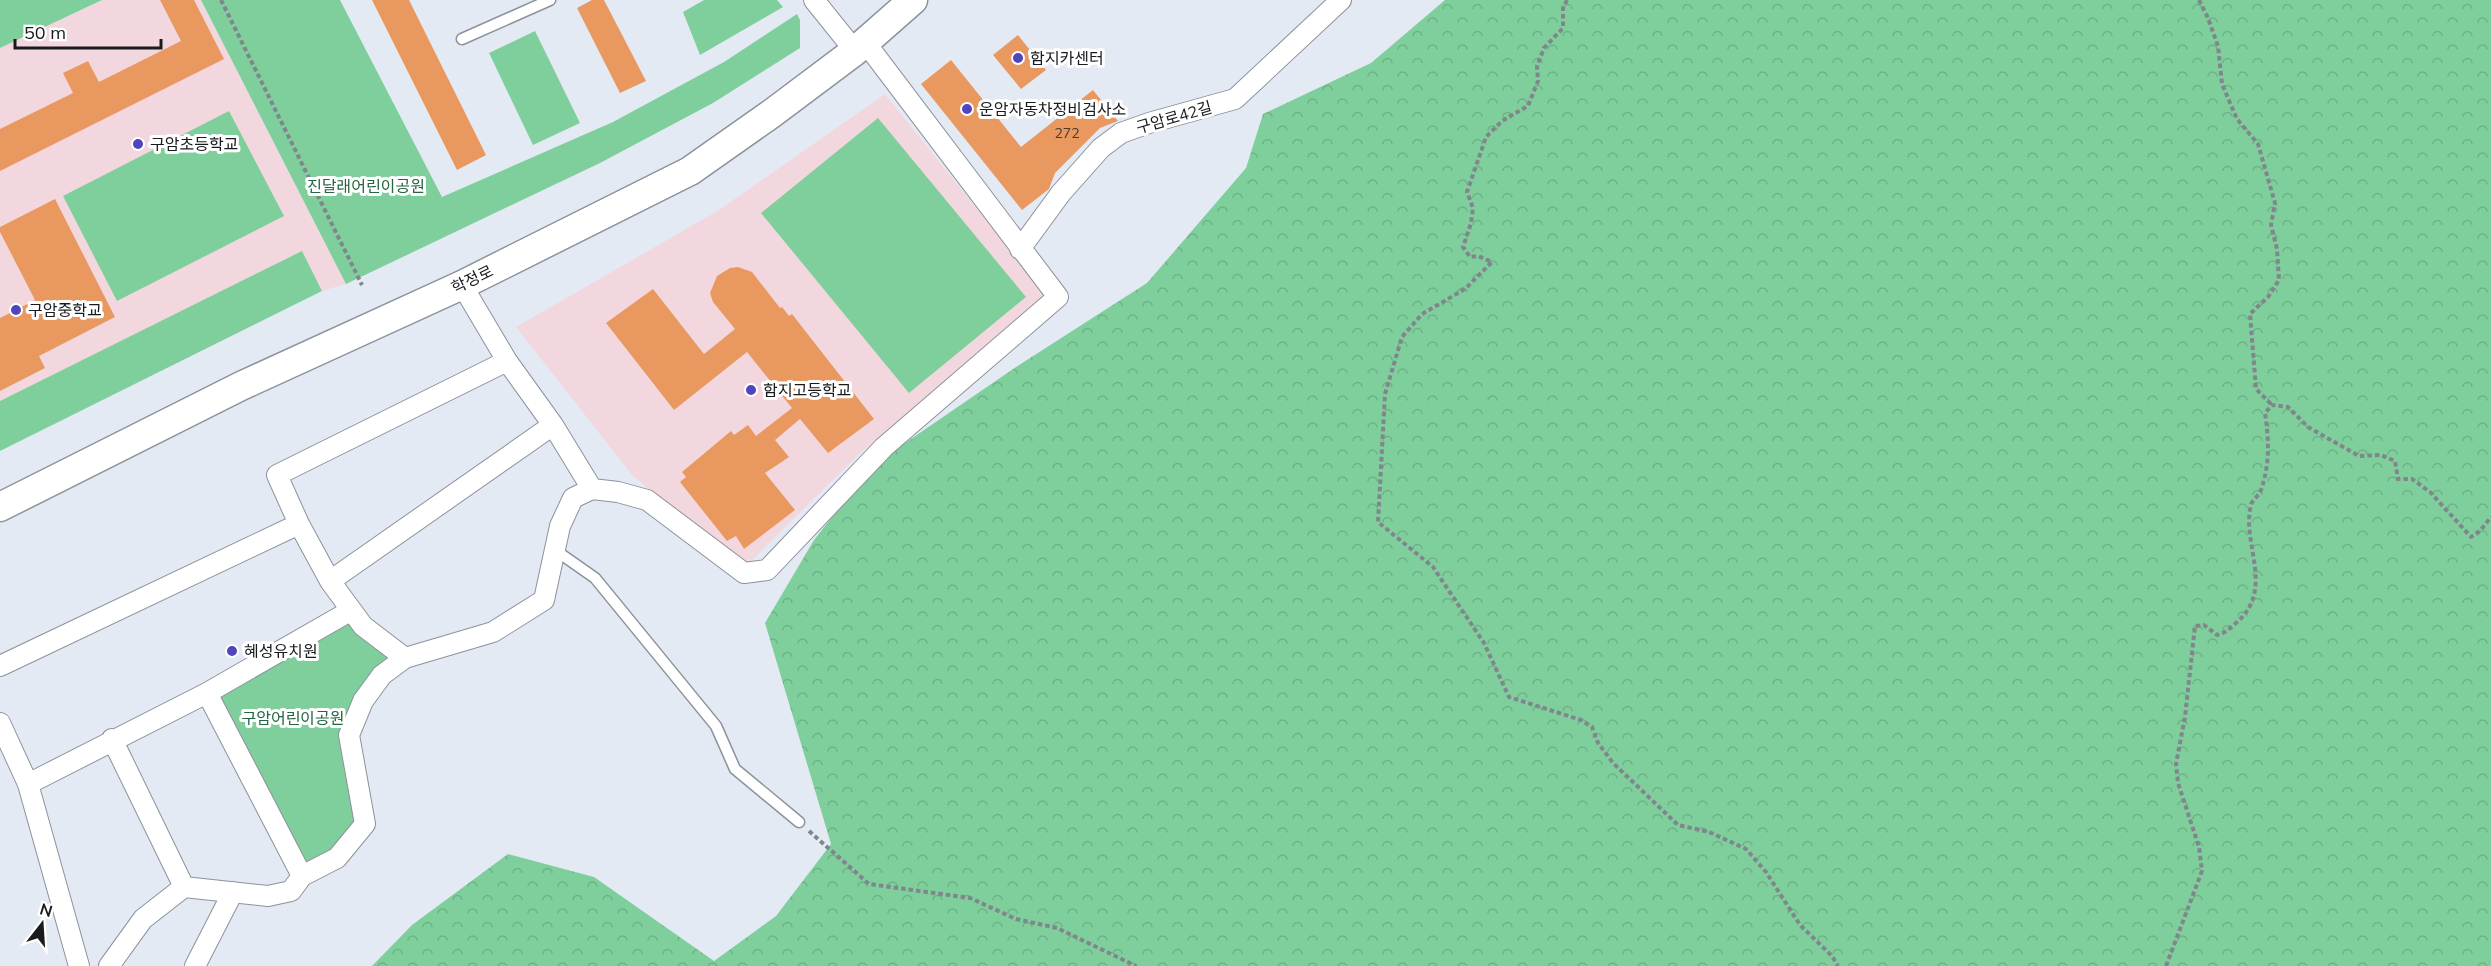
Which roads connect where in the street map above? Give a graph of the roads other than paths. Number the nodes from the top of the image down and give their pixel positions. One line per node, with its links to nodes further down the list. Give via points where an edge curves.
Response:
1 (550, 0): 5 (lane)
2 (814, 0): 6 (street)
3 (913, 0): 6 (main road, 학정로)
4 (1341, 0): 7 (street, 구암로42길, via 1235,99 1149,123 1122,133 1101,148)
5 (462, 39)
6 (860, 47): 7 (street); 8 (main road, 학정로, via 690,171)
7 (1020, 249): 11 (street, via 1058,297 884,447 767,570 744,573 647,500)
8 (462, 285): 9 (street); 12 (main road, 학정로, via 241,386)
9 (507, 361): 10 (street); 13 (street, via 277,475)
10 (553, 425): 11 (street); 15 (street)
11 (592, 489): 14 (street, via 573,498 560,526)
12 (0, 507)
13 (299, 524): 15 (street); 18 (street)
14 (555, 550): 17 (street, via 544,600 493,632); 23 (lane, via 595,578 716,726 735,770)
15 (330, 581): 16 (street)
16 (350, 610): 17 (street, via 363,626); 19 (street)
17 (405, 658): 24 (street, via 382,675 363,701 349,735 365,824 337,858)
18 (0, 666)
19 (207, 693): 21 (street); 24 (street)
20 (0, 723): 22 (street)
21 (112, 740): 22 (street); 25 (street)
22 (28, 784): 27 (street)
23 (799, 822)
24 (302, 876): 26 (street, via 291,891 268,896)
25 (184, 887): 26 (street); 28 (street, via 143,919)
26 (233, 892): 29 (street)
27 (79, 966)
28 (109, 966)
29 (195, 966)

